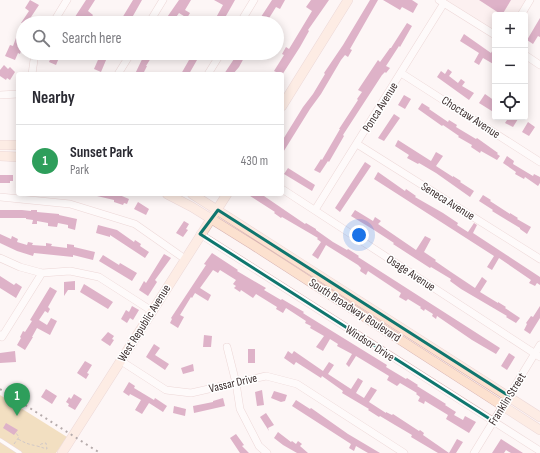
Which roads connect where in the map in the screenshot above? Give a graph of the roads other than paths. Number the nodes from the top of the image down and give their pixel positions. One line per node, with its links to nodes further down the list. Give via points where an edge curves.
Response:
1 (67, 0): 8 (street)
2 (163, 0): 9 (street)
3 (254, 0): 10 (street)
4 (348, 0): 23 (main road)
5 (530, 0): 7 (street)
6 (442, 1): 11 (street); 20 (street, Ponca Avenue)
7 (523, 12)
8 (57, 16)
9 (153, 16)
10 (244, 16)
11 (492, 33)
12 (528, 57): 16 (street)
13 (34, 60): 17 (street)
14 (127, 60): 18 (street)
15 (217, 60): 19 (street)
16 (540, 64)
17 (32, 72)
18 (119, 72)
19 (209, 72)
20 (401, 73): 24 (street, Ponca Avenue); 29 (street, Choctaw Avenue)
21 (16, 94): 22 (street)
22 (0, 95)
23 (284, 103)
24 (356, 144): 36 (street, Ponca Avenue); 41 (street, Seneca Avenue)
25 (0, 145): 26 (main road)
26 (16, 145)
27 (0, 156): 28 (main road)
28 (16, 157)
29 (540, 162)
30 (284, 190): 36 (street, Osage Avenue)
31 (171, 196): 37 (main road, South Broadway Boulevard)
32 (195, 196): 35 (main road, South Broadway Boulevard)
33 (226, 196): 35 (main road, West Republic Avenue)
34 (0, 197): 40 (street, via 70,204 135,224)
35 (218, 210): 37 (main road, West Republic Avenue); 50 (main road, South Broadway Boulevard)
36 (315, 210): 47 (street, Osage Avenue)
37 (212, 219): 38 (main road, West Republic Avenue); 51 (main road, South Broadway Boulevard)
38 (200, 234): 40 (main road, West Republic Avenue); 53 (street, Windsor Drive)
39 (0, 258): 42 (street)
40 (185, 259): 43 (main road, West Republic Avenue)
41 (540, 259)
42 (42, 273): 43 (street, via 70,271 99,277); 44 (street, via 2,337)
43 (152, 311): 48 (main road, West Republic Avenue)
44 (0, 335)
45 (540, 345): 47 (street, Franklin Street)
46 (227, 347): 49 (street)
47 (537, 355): 50 (street, Franklin Street)
48 (121, 361): 49 (street, Vassar Drive, via 166,390 191,393); 58 (main road, West Republic Avenue)
49 (236, 383): 59 (street, via 240,409 259,446); 60 (street, Vassar Drive, via 266,376 297,384)
50 (509, 396): 51 (street, Franklin Street); 52 (main road, South Broadway Boulevard)
51 (503, 406): 53 (street, Franklin Street); 54 (main road, South Broadway Boulevard)
52 (540, 417)
53 (493, 422): 56 (street, Windsor Drive); 61 (street, Franklin Street)
54 (540, 430)
55 (0, 440): 57 (lane)
56 (540, 451)
57 (20, 453)
58 (62, 453)
59 (267, 453)
60 (404, 453)
61 (474, 453)

